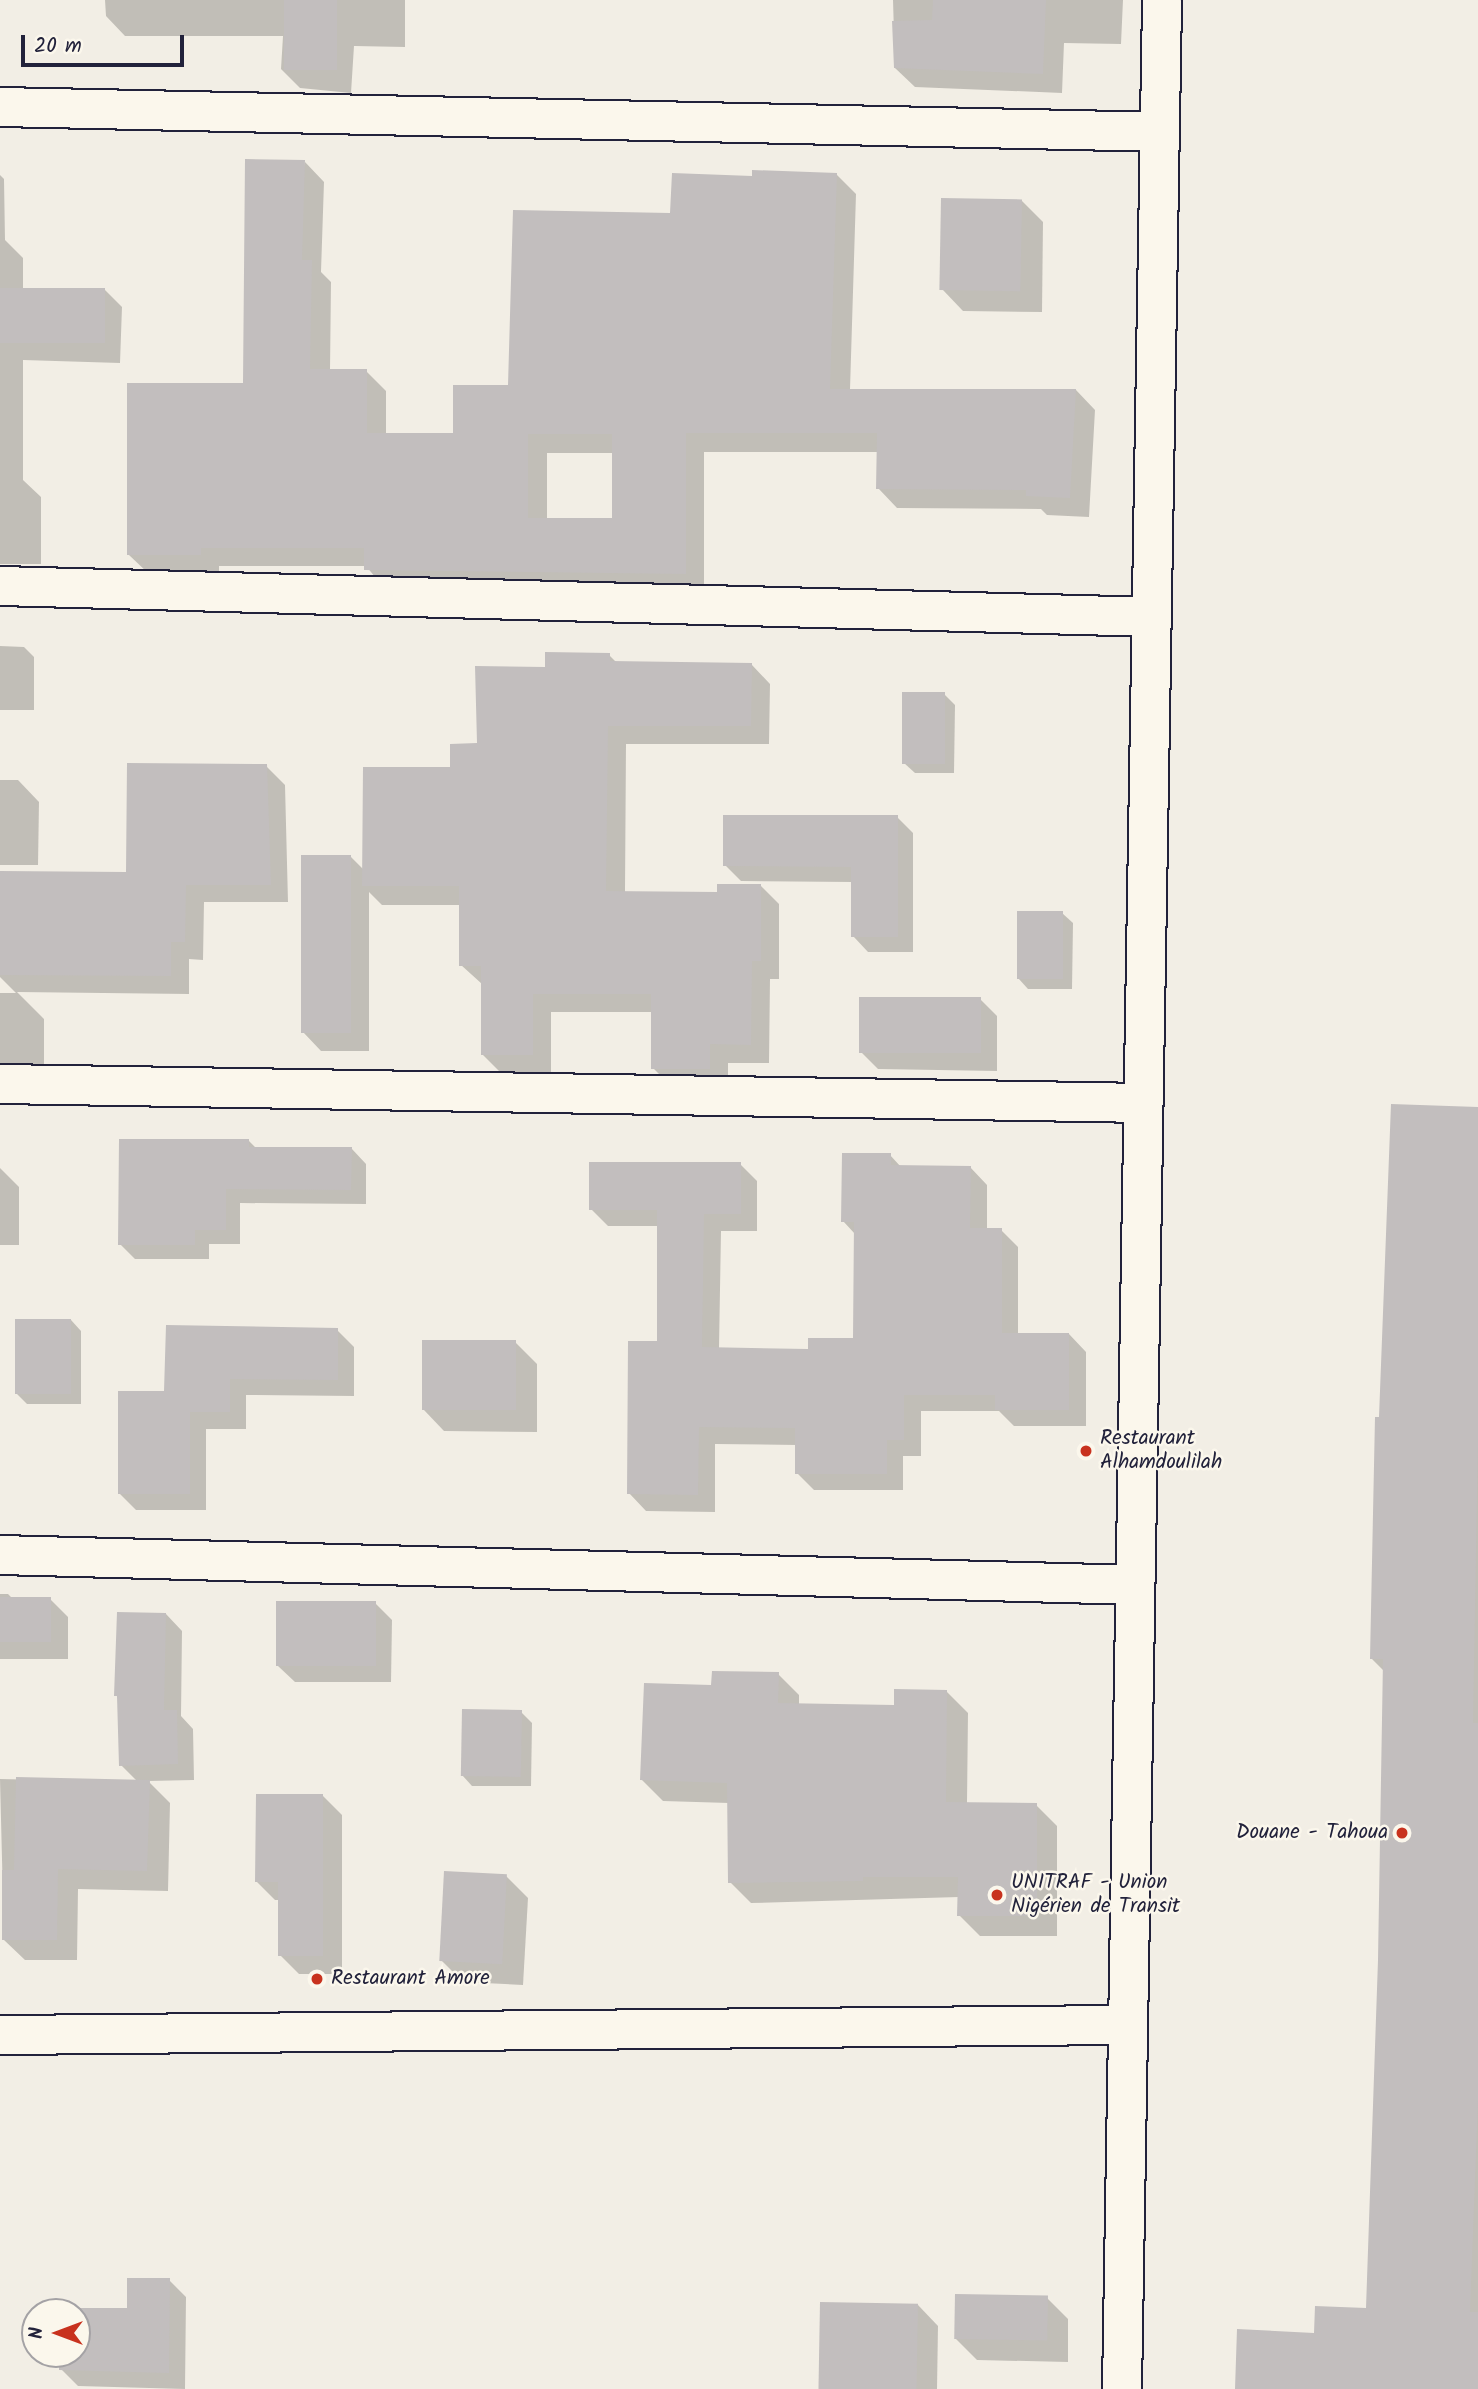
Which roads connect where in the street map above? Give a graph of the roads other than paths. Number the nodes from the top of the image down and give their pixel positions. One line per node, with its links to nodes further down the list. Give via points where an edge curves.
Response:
1 (1161, 0): 3 (street)
2 (0, 107): 3 (street)
3 (1160, 132): 5 (street)
4 (0, 586): 5 (street)
5 (1152, 617): 7 (street)
6 (0, 1084): 7 (street)
7 (1143, 1103): 9 (street)
8 (0, 1555): 9 (street)
9 (1135, 1586): 10 (street)
10 (1128, 2025): 11 (street); 12 (street)
11 (0, 2035)
12 (1122, 2389)

